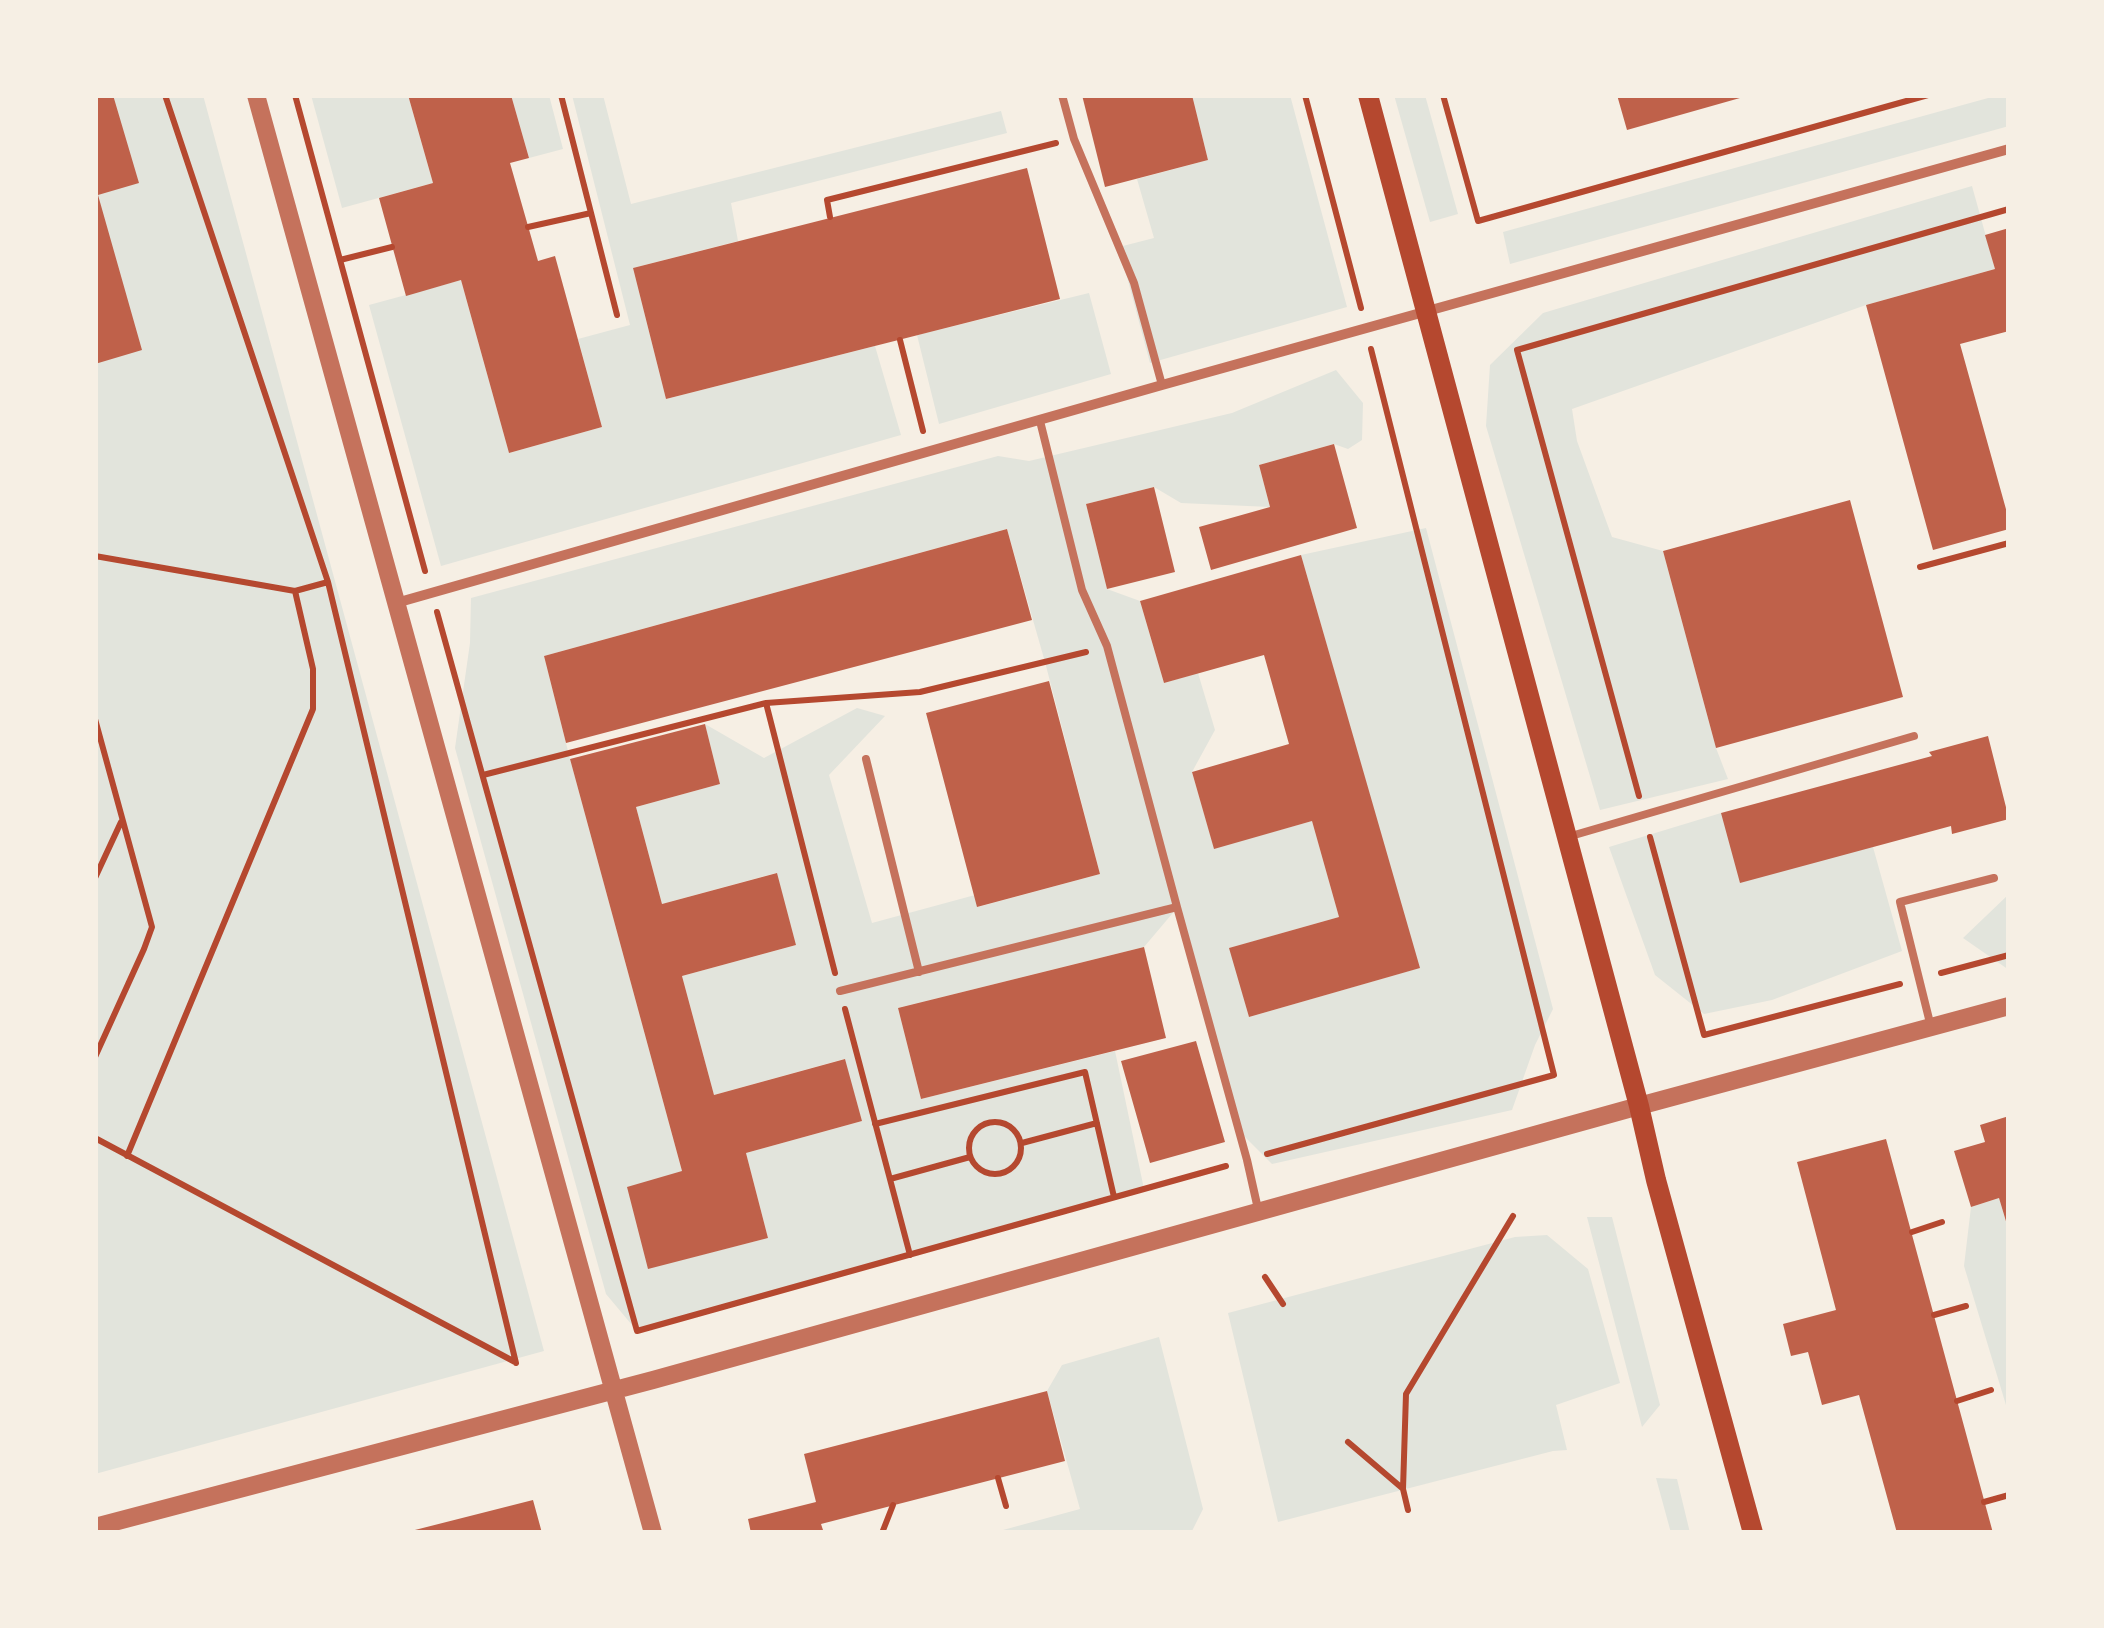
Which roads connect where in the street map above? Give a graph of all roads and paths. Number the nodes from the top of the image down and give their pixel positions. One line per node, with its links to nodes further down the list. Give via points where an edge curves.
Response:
1 (165, 95): 28 (path)
2 (256, 95): 31 (street)
3 (295, 95): 17 (path)
4 (562, 95): 13 (path)
5 (1062, 95): 10 (lane)
6 (1305, 95): 20 (path)
7 (1368, 95): 18 (main road)
8 (1443, 95): 9 (path, via 1478,221)
9 (1928, 95)
10 (1074, 138): 14 (path, via 826,200); 22 (lane, via 1134,283)
11 (2009, 149): 18 (street)
12 (2009, 210): 38 (path, via 1517,350)
13 (591, 213): 15 (path); 19 (path)
14 (830, 218)
15 (528, 227)
16 (392, 247): 17 (path)
17 (340, 260): 30 (path)
18 (1427, 311): 20 (street); 40 (main road)
19 (617, 315)
20 (1366, 328): 22 (street); 58 (path, via 1554,1075)
21 (900, 340): 24 (path)
22 (1162, 385): 23 (street)
23 (1040, 420): 24 (street); 32 (lane, via 1082,590)
24 (928, 452): 30 (street)
25 (2009, 543): 27 (path)
26 (95, 556): 29 (path)
27 (1920, 567)
28 (328, 582): 29 (path); 56 (path, via 516,1362)
29 (295, 591): 56 (path, via 313,669 312,709)
30 (431, 592): 31 (street); 37 (path)
31 (396, 602): 70 (street)
32 (1106, 646): 33 (path, via 920,692); 43 (lane)
33 (766, 702): 37 (path); 47 (path)
34 (95, 719): 39 (path)
35 (1914, 736): 38 (lane)
36 (866, 759): 45 (lane)
37 (482, 775): 65 (path, via 637,1331)
38 (1644, 815): 40 (lane); 46 (path, via 1704,1035)
39 (121, 822): 41 (path); 50 (path, via 152,927)
40 (1567, 838): 51 (main road)
41 (95, 878)
42 (1994, 878): 46 (lane, via 1900,902)
43 (1178, 907): 45 (lane); 58 (lane)
44 (2009, 955): 46 (path)
45 (920, 972): 47 (lane)
46 (1918, 979): 49 (lane)
47 (840, 990): 53 (path)
48 (2009, 1006): 49 (street)
49 (1931, 1027): 51 (street)
50 (95, 1058)
51 (1638, 1106): 61 (street); 84 (main road)
52 (1097, 1122): 53 (path, via 1085,1072); 55 (path); 60 (path)
53 (876, 1124): 59 (path)
54 (95, 1138): 56 (path)
55 (1022, 1143): 57 (path, via 1019,1160 1006,1172 981,1171); 57 (path, via 1012,1128 988,1122 974,1132)
56 (127, 1156)
57 (970, 1157): 59 (path)
58 (1248, 1160): 60 (path); 61 (lane)
59 (890, 1178): 65 (path)
60 (1114, 1197): 65 (path)
61 (1259, 1212): 70 (street)
62 (1512, 1216): 75 (path, via 1406,1394)
63 (1942, 1222): 64 (path)
64 (1912, 1232)
65 (910, 1254)
66 (1265, 1277): 67 (path)
67 (1283, 1304)
68 (1966, 1306): 69 (path)
69 (1934, 1314)
70 (614, 1390): 81 (street); 82 (street)
71 (1992, 1390): 72 (path)
72 (1957, 1400)
73 (1348, 1442): 75 (path)
74 (998, 1478): 79 (path)
75 (1403, 1489): 80 (path)
76 (2009, 1496): 77 (path)
77 (1984, 1502)
78 (894, 1505): 83 (path)
79 (1006, 1506)
80 (1408, 1510)
81 (95, 1528)
82 (653, 1533)
83 (882, 1533)
84 (1752, 1533)

